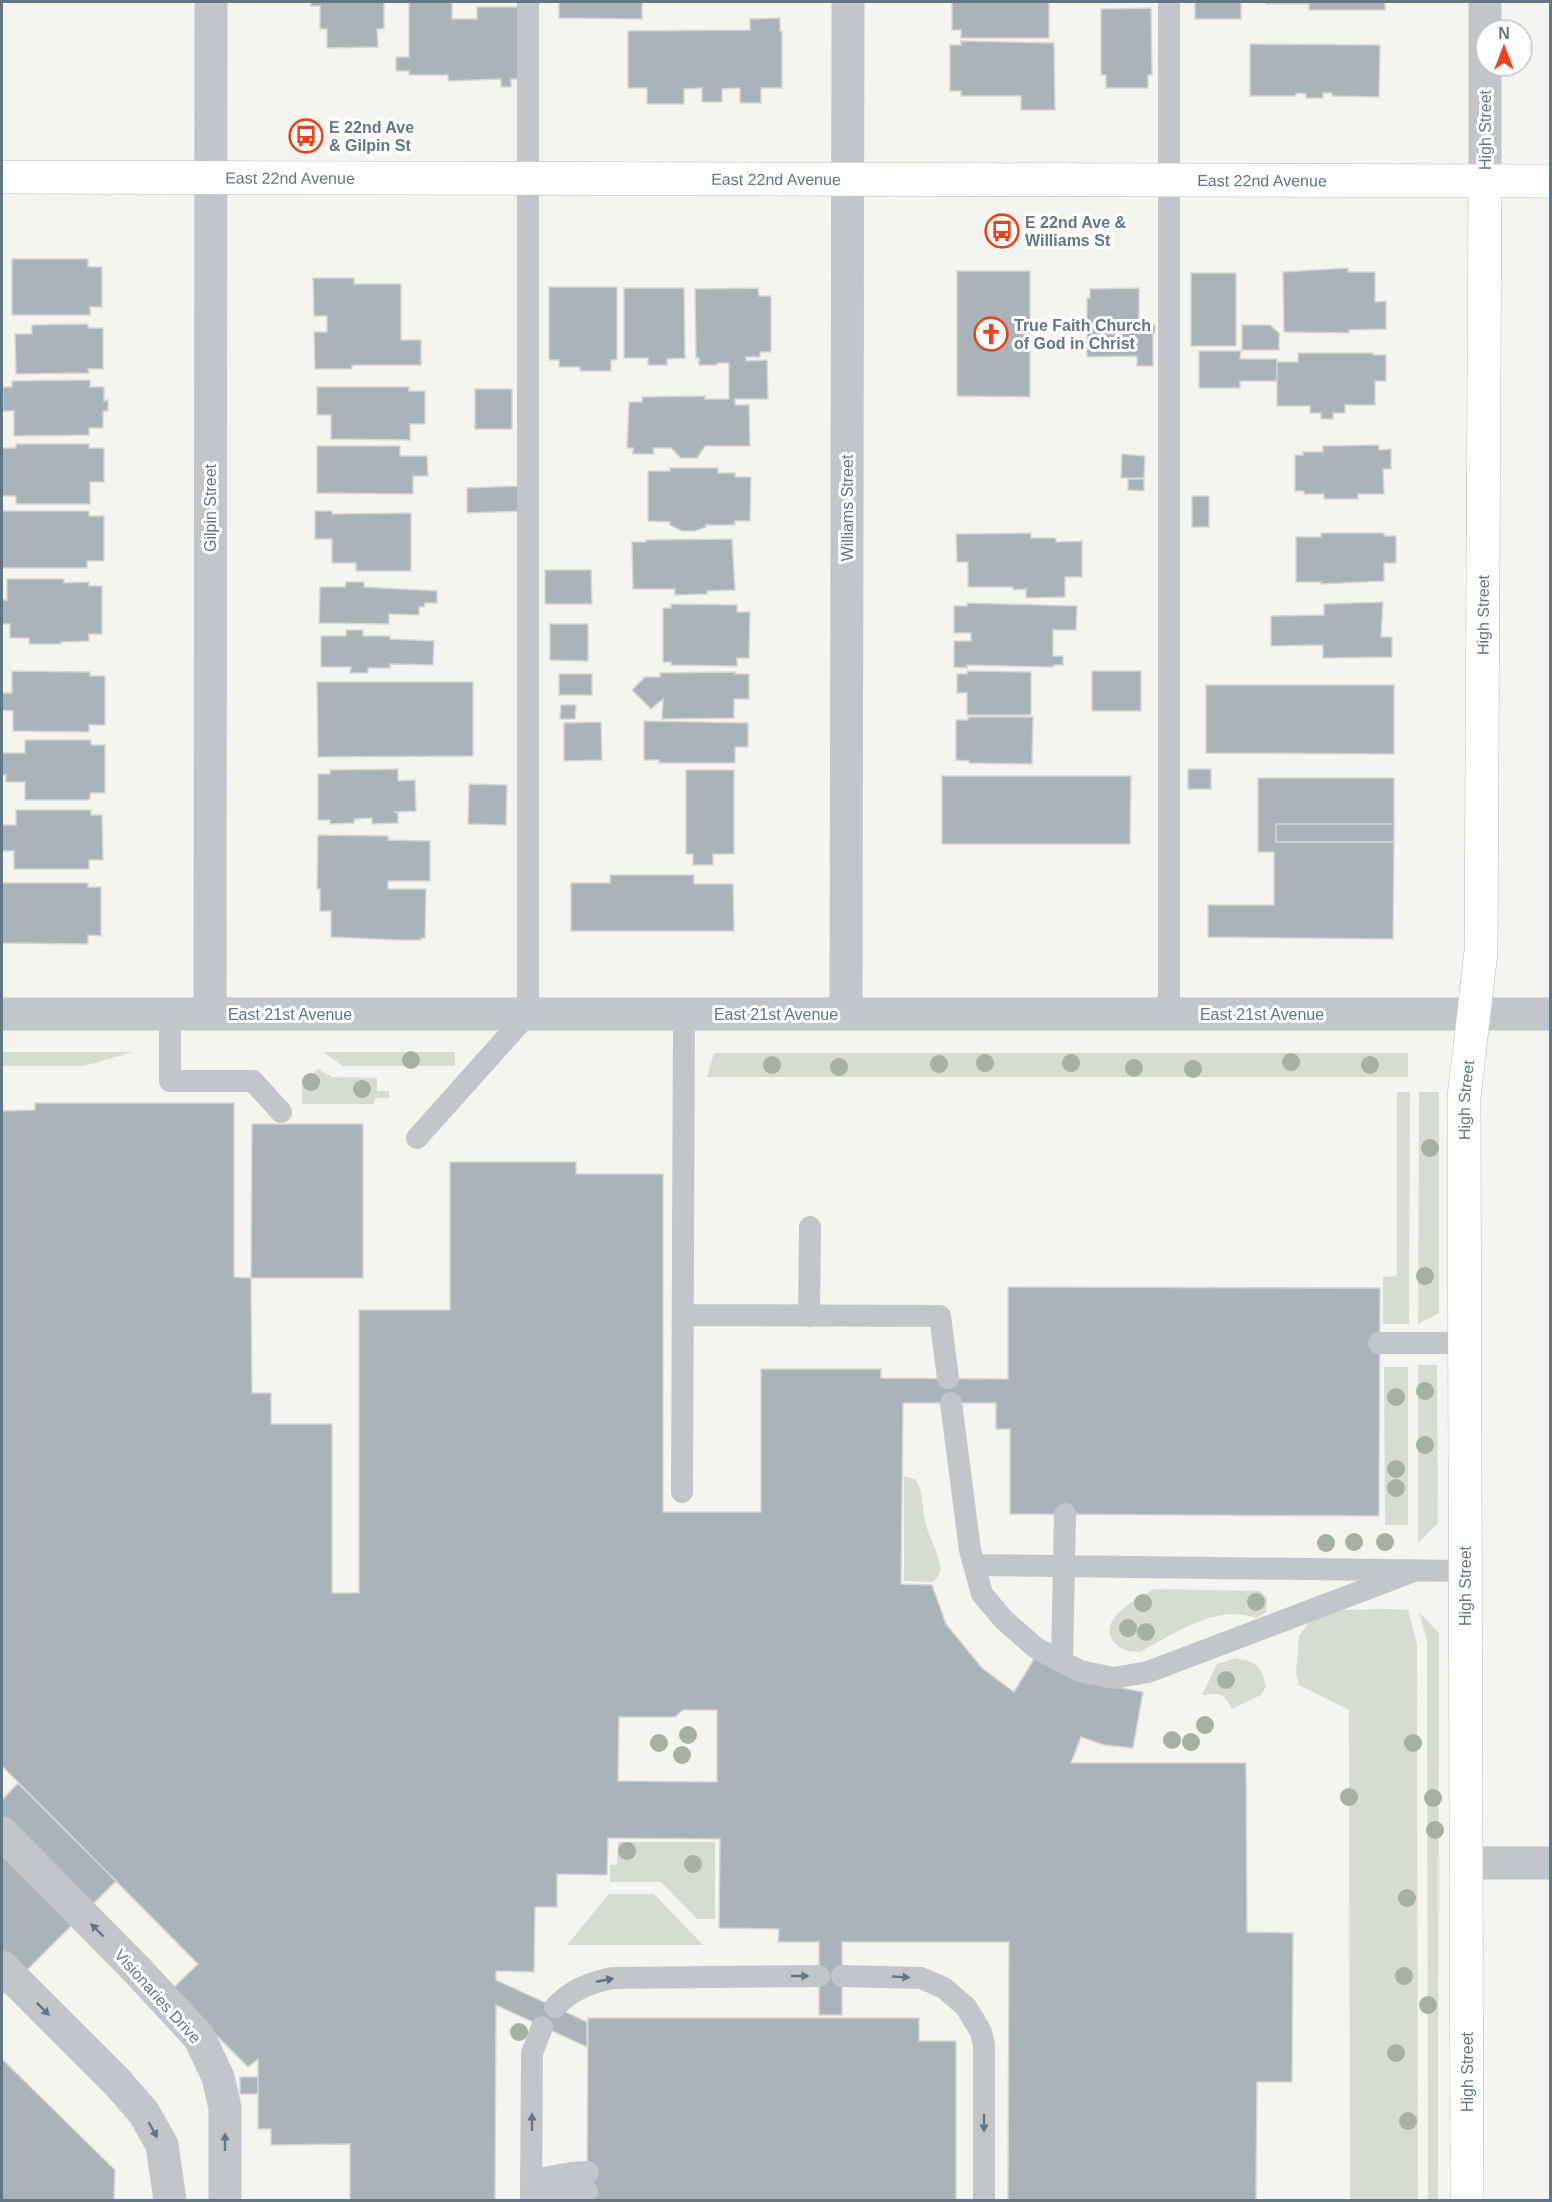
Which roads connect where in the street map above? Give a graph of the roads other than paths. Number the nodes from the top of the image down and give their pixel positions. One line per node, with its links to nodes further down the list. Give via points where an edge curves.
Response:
1 (211, 2): 7 (street, Gilpin Street)
2 (528, 2): 8 (lane)
3 (848, 2): 9 (street, Williams Street)
4 (1169, 2): 10 (lane)
5 (1485, 2): 12 (street, High Street)
6 (2, 177): 7 (street, East 22nd Avenue)
7 (210, 178): 8 (street, East 22nd Avenue); 15 (street, Gilpin Street)
8 (528, 178): 9 (street, East 22nd Avenue); 16 (lane)
9 (848, 179): 10 (street, East 22nd Avenue); 18 (street, Williams Street)
10 (1169, 180): 12 (street, East 22nd Avenue); 19 (lane)
11 (1551, 180): 12 (street, East 22nd Avenue)
12 (1485, 181): 20 (street, High Street, via 1481,952)
13 (2, 1014): 14 (street, East 21st Avenue)
14 (170, 1014): 15 (street, East 21st Avenue); 22 (lane, via 170,1081 253,1081)
15 (210, 1014): 16 (street, East 21st Avenue)
16 (528, 1014): 17 (street, East 21st Avenue); 23 (lane)
17 (684, 1014): 18 (street, East 21st Avenue); 25 (lane)
18 (846, 1014): 19 (street, East 21st Avenue)
19 (1169, 1014): 20 (street, East 21st Avenue)
20 (1472, 1014): 21 (street, East 21st Avenue); 28 (street, High Street, via 1464,1098)
21 (1551, 1014)
22 (281, 1112)
23 (417, 1138)
24 (810, 1227): 26 (lane)
25 (683, 1315): 26 (lane); 31 (lane)
26 (809, 1316): 29 (lane, via 940,1316)
27 (1379, 1343): 28 (lane)
28 (1465, 1343): 36 (street, High Street)
29 (948, 1378)
30 (951, 1403): 33 (lane)
31 (682, 1492)
32 (1065, 1515): 34 (lane)
33 (974, 1565): 34 (lane); 37 (lane, via 982,1594 1004,1620 1036,1648)
34 (1064, 1566): 35 (lane); 37 (lane)
35 (1414, 1571): 36 (lane); 37 (lane, via 1148,1672 1113,1678 1080,1671)
36 (1465, 1571): 39 (street, High Street)
37 (1062, 1662)
38 (2, 1833): 49 (street, Visionaries Drive, one-way to 38, via 225,2108 218,2077 199,2037)
39 (1466, 1863): 40 (street); 51 (street, High Street)
40 (1551, 1863)
41 (2, 1967): 48 (street, one-way to 48, via 144,2113 162,2145)
42 (819, 1976): 44 (lane, one-way to 42, via 587,1984 612,1978)
43 (842, 1976): 50 (lane, one-way to 50, via 921,1978 944,1988 966,2007 984,2045)
44 (555, 2007)
45 (542, 2026): 47 (lane, one-way to 45, via 532,2053)
46 (588, 2182): 47 (lane, via 571,2173)
47 (531, 2193)
48 (170, 2200)
49 (225, 2200)
50 (984, 2200)
51 (1467, 2200)

